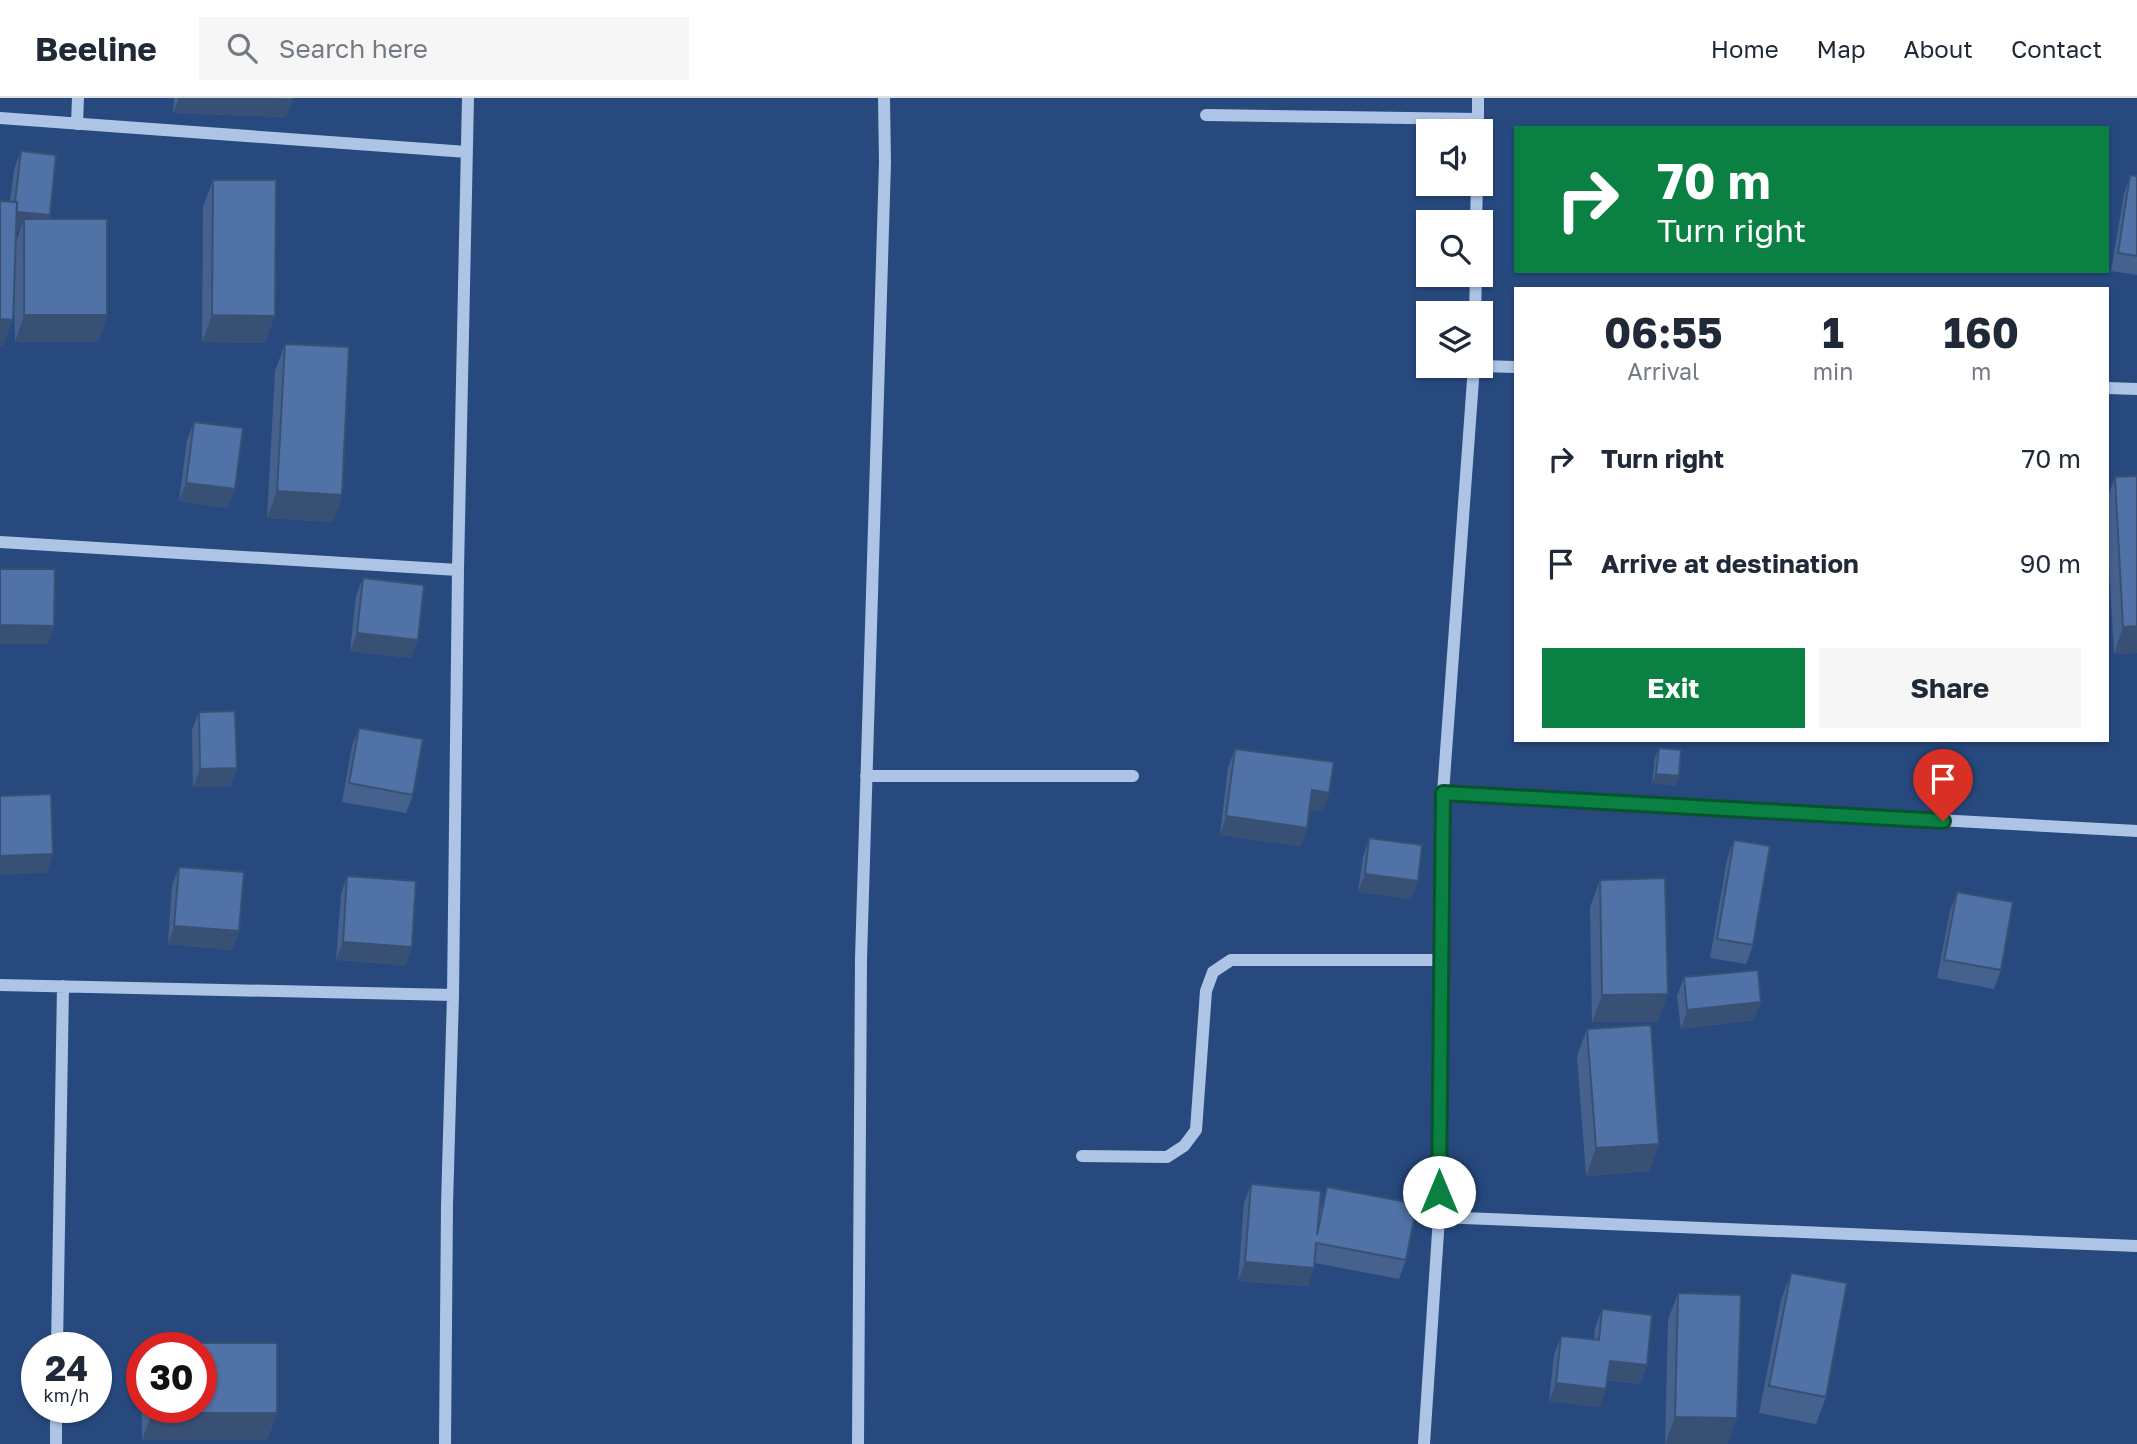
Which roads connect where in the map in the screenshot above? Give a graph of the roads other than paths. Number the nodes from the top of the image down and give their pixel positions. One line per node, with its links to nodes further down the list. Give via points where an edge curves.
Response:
1 (78, 98): 9 (street)
2 (468, 98): 10 (street)
3 (884, 98): 18 (street)
4 (1478, 98): 7 (street)
5 (1206, 115): 8 (street)
6 (0, 118): 9 (street)
7 (1478, 119)
8 (1416, 123)
9 (77, 124): 10 (street)
10 (467, 152): 17 (street)
11 (1493, 366): 12 (street)
12 (1514, 367)
13 (1473, 378): 20 (street)
14 (2109, 388): 15 (street)
15 (2137, 389)
16 (0, 542): 17 (street)
17 (458, 570): 25 (street)
18 (866, 776): 19 (street); 33 (street)
19 (1133, 776)
20 (1443, 793): 21 (street); 22 (street)
21 (2137, 831)
22 (1441, 960): 26 (street, via 1231,960 1213,972 1206,991 1196,1130 1184,1146 1167,1157); 27 (street)
23 (0, 985): 24 (street)
24 (63, 986): 25 (street); 29 (street)
25 (453, 995): 32 (street)
26 (1082, 1156)
27 (1439, 1217): 28 (street); 34 (street)
28 (2137, 1245)
29 (57, 1332)
30 (56, 1423): 31 (street)
31 (55, 1444)
32 (445, 1444)
33 (858, 1444)
34 (1424, 1444)

